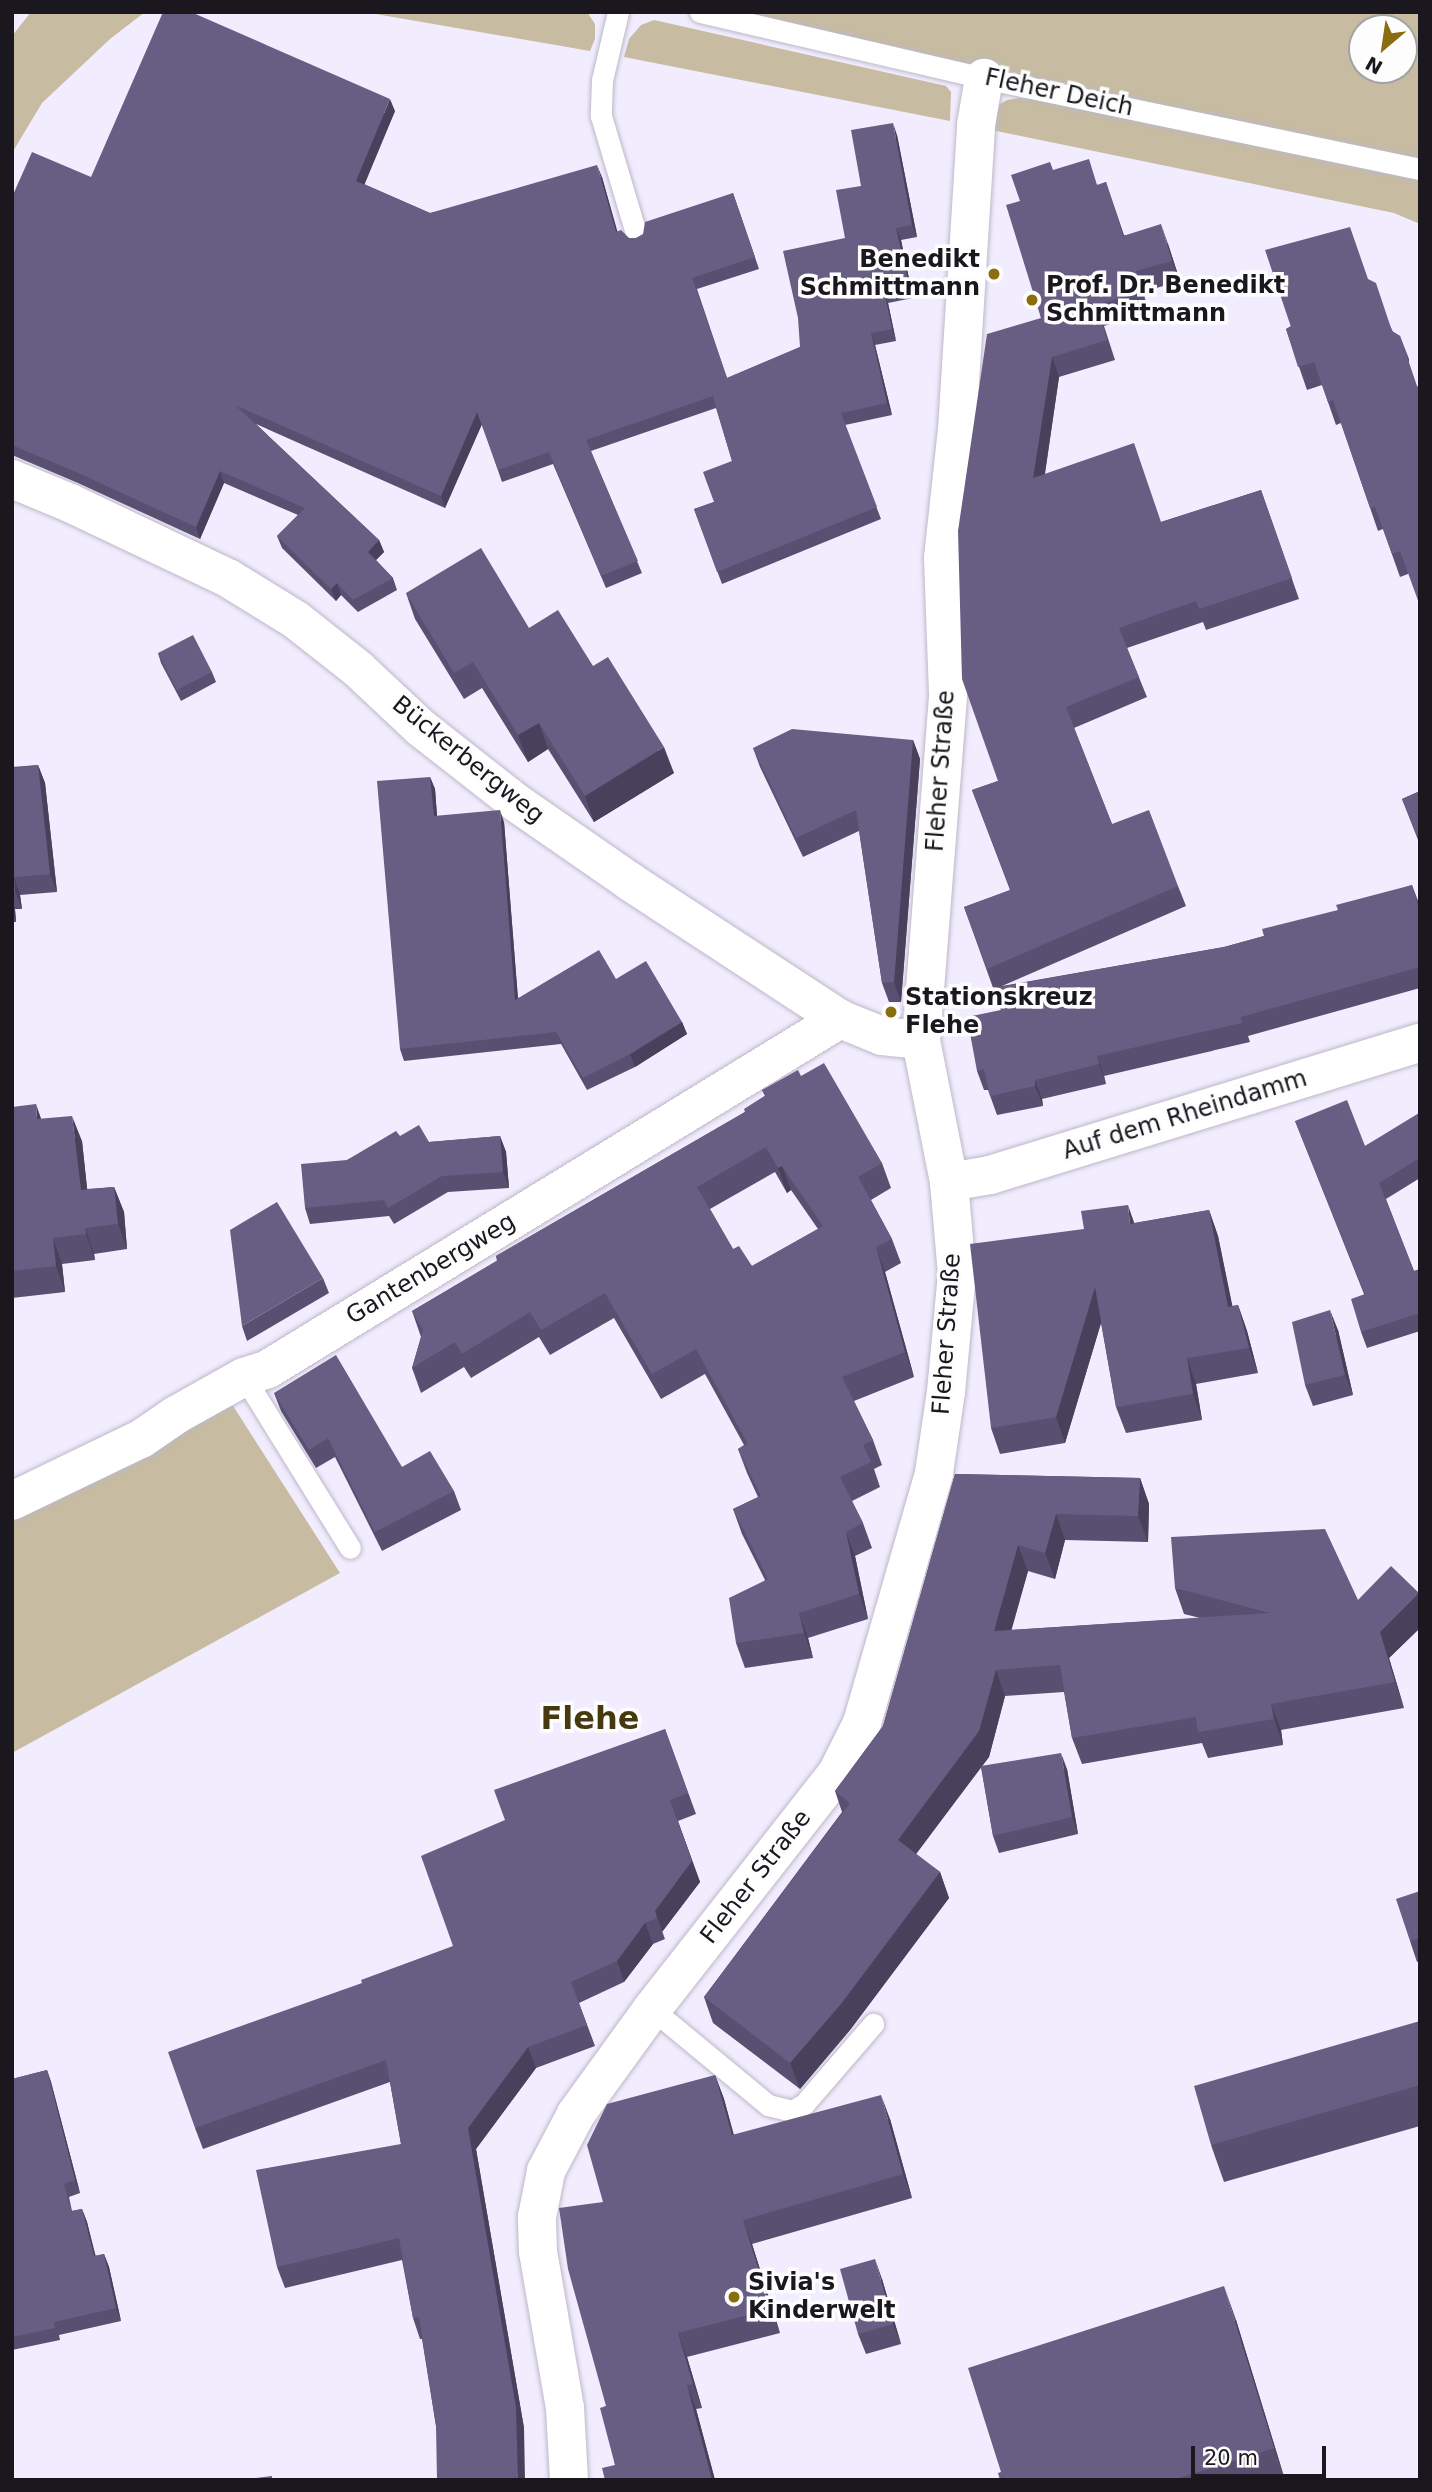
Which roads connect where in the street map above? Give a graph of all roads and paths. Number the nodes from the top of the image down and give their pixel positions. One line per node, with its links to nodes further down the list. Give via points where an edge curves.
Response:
1 (618, 12): 5 (lane, via 602,80 601,116)
2 (700, 12): 3 (lane, Fleher Deich)
3 (984, 78): 4 (lane, Fleher Deich); 8 (street, Fleher Straße, via 976,125 957,430 943,558 948,694)
4 (1420, 169)
5 (637, 237)
6 (12, 479): 7 (street, Bückerbergweg, via 228,578 296,620 518,804)
7 (840, 1019): 8 (street, Bückerbergweg, via 882,1036); 11 (street, Gantenbergweg, via 268,1369)
8 (921, 1040): 10 (street, Fleher Straße)
9 (1420, 1043): 10 (street, Auf dem Rheindamm, via 990,1175)
10 (949, 1182): 14 (street, Fleher Straße, via 957,1274 934,1472 862,1723 837,1773)
11 (244, 1377): 12 (street, Gantenbergweg, via 141,1439); 13 (lane)
12 (12, 1501)
13 (351, 1548)
14 (652, 2009): 15 (lane, via 768,2105 792,2111 804,2104); 16 (street, Fleher Straße, via 576,2114 546,2171 539,2198 538,2252 565,2408)
15 (873, 2024)
16 (569, 2480)

